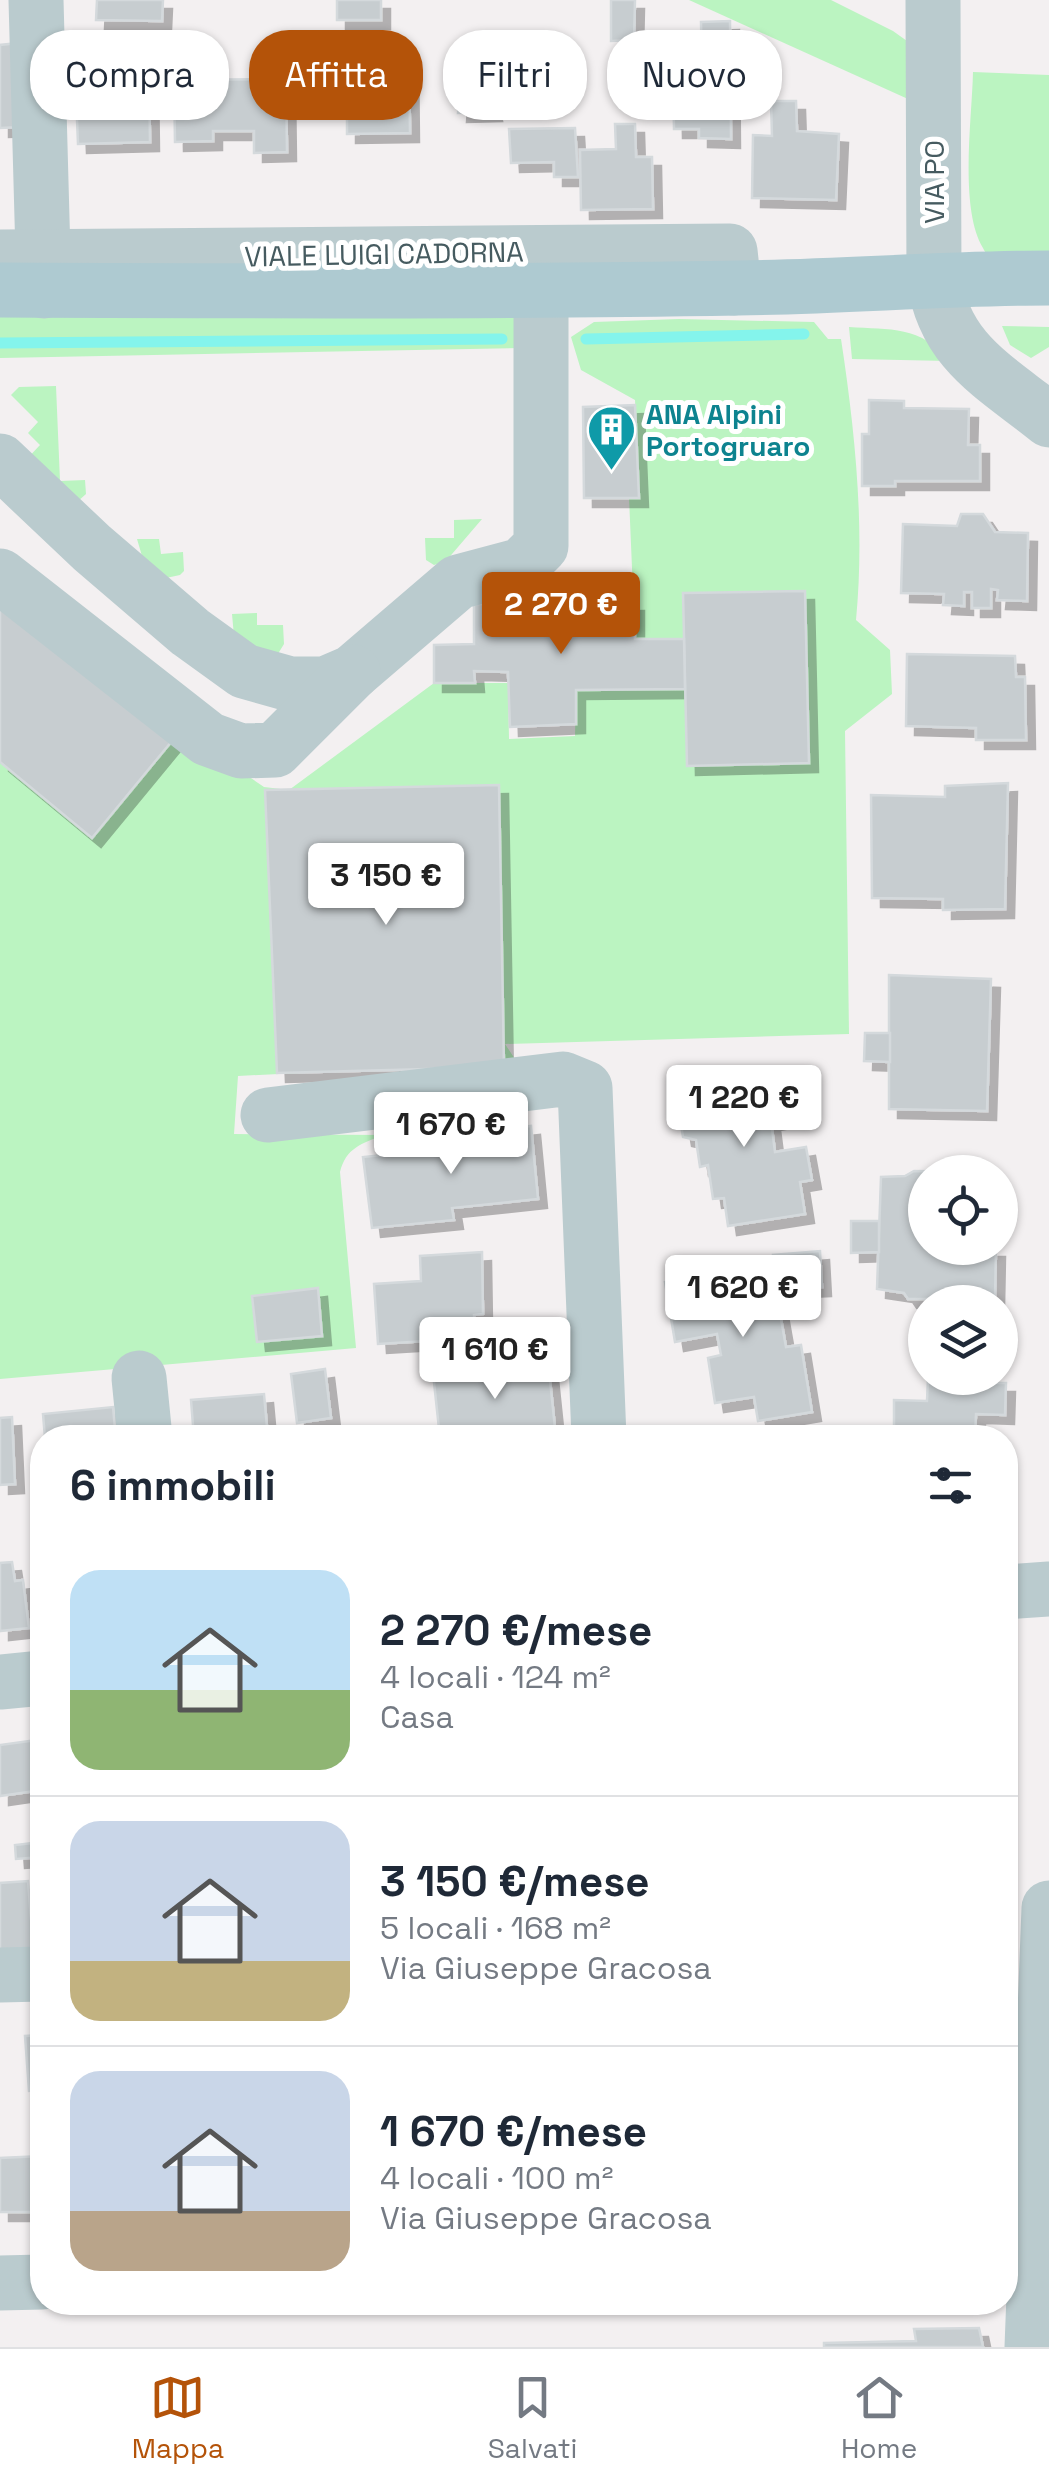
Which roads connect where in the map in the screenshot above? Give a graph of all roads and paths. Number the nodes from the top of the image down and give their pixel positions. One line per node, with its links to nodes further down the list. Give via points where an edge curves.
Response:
1 (36, 0): 3 (street)
2 (921, 4): 7 (street, VIA PO)
3 (22, 274): 5 (main road, VIALE LUIGI CADORNA); 6 (street, VIALE LUIGI CADORNA, via 730,251)
4 (1049, 278): 7 (main road, VIALE LUIGI CADORNA)
5 (541, 288): 6 (main road, VIALE LUIGI CADORNA); 12 (street, via 540,546 522,565 458,582)
6 (734, 288): 7 (main road, VIALE LUIGI CADORNA)
7 (936, 290): 8 (main road, VIALE LUIGI CADORNA); 9 (street, via 954,339)
8 (1049, 315)
9 (1049, 420)
10 (0, 461): 12 (street, via 92,548 244,672 290,684 325,684)
11 (0, 576): 12 (street, via 208,739 241,751 275,750)
12 (353, 672)
13 (268, 1115): 16 (street, via 563,1078 585,1088)
14 (140, 1378): 15 (street)
15 (144, 1425)
16 (598, 1425)
17 (1049, 1588): 18 (street)
18 (1018, 1591)
19 (30, 1679): 20 (street)
20 (0, 1682)
21 (1049, 1908): 22 (street)
22 (1048, 1936): 23 (street); 26 (street)
23 (1018, 1937)
24 (30, 1975): 25 (street)
25 (0, 1976)
26 (1045, 2133): 29 (street)
27 (30, 2282): 28 (street)
28 (0, 2283)
29 (1032, 2347)

